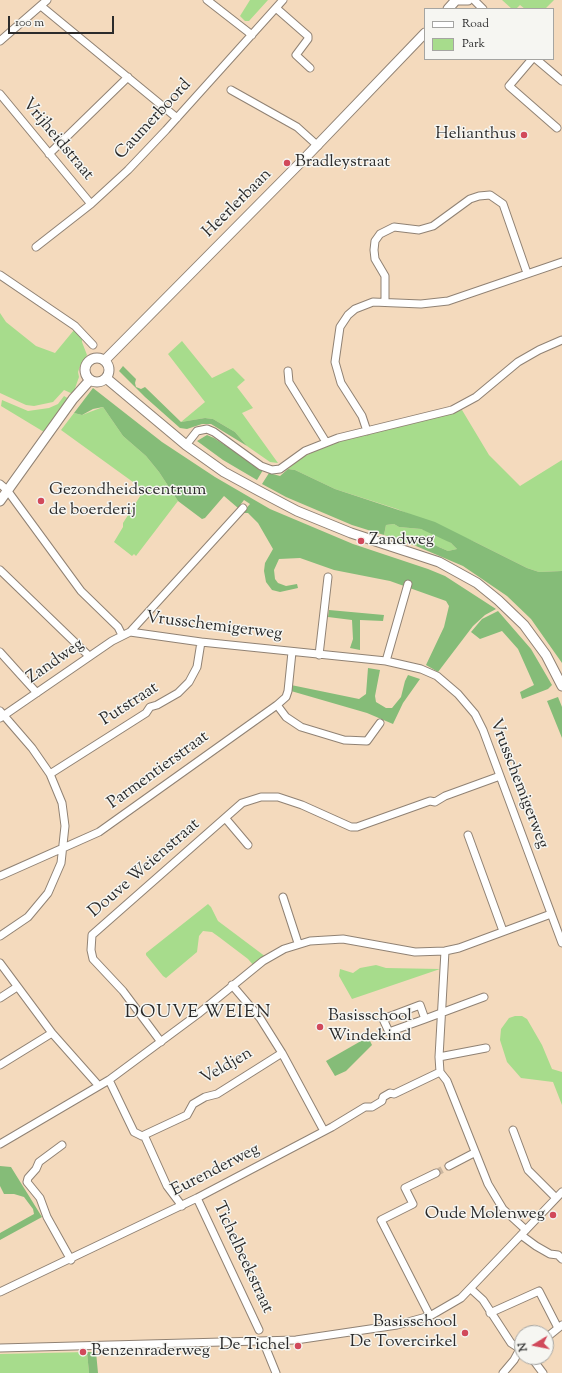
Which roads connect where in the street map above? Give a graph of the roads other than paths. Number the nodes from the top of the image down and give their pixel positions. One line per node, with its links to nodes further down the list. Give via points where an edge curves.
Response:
1 (207, 0): 11 (street)
2 (283, 0): 7 (street, Caumerboord)
3 (458, 0): 4 (street); 8 (street)
4 (468, 0)
5 (474, 0): 9 (street)
6 (44, 3): 12 (street); 16 (street)
7 (276, 8): 11 (street, Caumerboord); 15 (street, via 308,36 296,55)
8 (449, 8)
9 (482, 8)
10 (424, 34): 22 (street, Heerlerbaan)
11 (252, 35): 20 (street, Caumerboord)
12 (0, 41)
13 (531, 60): 21 (street, via 508,86)
14 (537, 60): 17 (street)
15 (310, 68)
16 (128, 77): 20 (street); 23 (street)
17 (562, 81)
18 (231, 90): 22 (street, via 297,127)
19 (0, 94): 23 (street, Vrijheidstraat)
20 (177, 118): 24 (street, Caumerboord, via 128,170)
21 (557, 128)
22 (318, 146): 32 (street, Heerlerbaan)
23 (49, 154): 24 (street, Vrijheidstraat)
24 (91, 204): 25 (street, Caumerboord)
25 (36, 247)
26 (562, 262): 27 (street)
27 (527, 273): 29 (street, via 436,304); 29 (street, via 503,204 490,195 479,196 434,226 419,230 394,227 380,234 375,241 374,250 375,260 385,276)
28 (0, 275): 31 (street, via 75,326)
29 (385, 302): 36 (street, via 367,303 355,308 343,322 338,334 335,362 338,377 362,416)
30 (562, 340): 36 (street, via 518,362 476,397 452,410)
31 (93, 345)
32 (105, 360): 34 (street, via 109,369); 35 (street, via 98,357 88,361 85,372)
33 (288, 371): 37 (street, via 289,382)
34 (106, 378): 35 (street, via 99,382); 38 (street)
35 (90, 380): 39 (street)
36 (367, 431): 37 (street)
37 (326, 442): 38 (street, via 306,451 280,469 272,470 207,429 197,431)
38 (186, 445): 53 (street, via 224,472 297,511 351,533 439,562 465,576 498,600 524,625 546,655)
39 (4, 487): 40 (street); 46 (street, via 81,591 118,627)
40 (0, 501)
41 (243, 508): 45 (street, Zandweg)
42 (0, 570): 51 (street)
43 (328, 577): 50 (street)
44 (408, 584): 52 (street)
45 (130, 632): 46 (street, Zandweg); 47 (street, Vrusschemigerweg)
46 (122, 635): 51 (street, Zandweg)
47 (201, 642): 49 (street, Vrusschemigerweg); 58 (street, Putstraat, via 197,667 189,682 178,692 158,705 150,707 146,713)
48 (0, 652): 54 (street)
49 (292, 652): 50 (street, Vrusschemigerweg); 55 (street, Parmentierstraat, via 288,691 286,698)
50 (319, 655): 52 (street, Vrusschemigerweg)
51 (89, 656): 54 (street, Zandweg)
52 (386, 661): 59 (street, Vrusschemigerweg, via 421,669 437,676 458,694 475,714)
53 (562, 686)
54 (37, 693): 56 (street, Zandweg)
55 (277, 705): 57 (street, via 286,717 301,728 344,740 367,741); 63 (street, Parmentierstraat, via 99,832)
56 (2, 715): 58 (street, via 32,748)
57 (380, 723)
58 (50, 774): 63 (street, via 59,793 64,814)
59 (500, 776): 60 (street, Douve Weienstraat, via 435,802 430,801 357,827 343,824 302,805 267,796 242,804); 66 (street, Vrusschemigerweg)
60 (226, 819): 62 (street, Douve Weienstraat); 80 (street, Douve Weienstraat, via 92,936 93,959 123,991)
61 (468, 835): 67 (street)
62 (248, 845)
63 (63, 849): 64 (street, Parmentierstraat); 68 (street, via 57,874 42,902 28,917)
64 (0, 876)
65 (283, 898): 69 (street)
66 (551, 914): 67 (street); 70 (street, Vrusschemigerweg)
67 (503, 931): 71 (street)
68 (0, 936)
69 (298, 943): 71 (street, via 343,939 415,952); 73 (street, via 275,953)
70 (562, 943)
71 (445, 951): 77 (street)
72 (0, 963): 74 (street)
73 (232, 985): 80 (street); 82 (street, via 260,1018)
74 (17, 987): 76 (street); 79 (street)
75 (484, 997): 77 (street)
76 (0, 998)
77 (441, 1013): 78 (street); 83 (street)
78 (425, 1019): 78 (street, via 389,1032 383,1018 420,1004)
79 (52, 1032): 84 (street); 87 (street)
80 (161, 1042): 86 (street)
81 (486, 1048): 83 (street)
82 (282, 1053): 89 (street); 90 (street, Veldjen, via 217,1094 193,1104 187,1115)
83 (439, 1057): 85 (street)
84 (0, 1065)
85 (440, 1072): 89 (street, Eurenderweg, via 394,1094 390,1093 383,1097 382,1101 365,1107); 93 (street, via 448,1081)
86 (109, 1080): 87 (street); 90 (street, via 134,1132 138,1136)
87 (99, 1086): 91 (street)
88 (513, 1130): 98 (street, via 528,1170)
89 (324, 1131): 97 (street, Eurenderweg)
90 (144, 1135): 99 (street, via 167,1186)
91 (0, 1144)
92 (62, 1145): 102 (street, via 38,1162 36,1170 27,1182 40,1198 47,1218)
93 (474, 1153): 94 (street); 100 (street, via 488,1184 504,1209)
94 (449, 1166)
95 (436, 1173): 106 (street, via 406,1188 413,1204 381,1220)
96 (562, 1192): 98 (street)
97 (197, 1198): 99 (street, Eurenderweg); 108 (street, Tichelbeekstraat)
98 (556, 1198): 100 (street)
99 (182, 1206): 102 (street, Eurenderweg)
100 (524, 1232): 101 (street, via 550,1254); 103 (street)
101 (561, 1255)
102 (71, 1260): 104 (street, Eurenderweg)
103 (471, 1289): 105 (street, via 483,1300); 106 (street, via 452,1304)
104 (0, 1292)
105 (490, 1313): 107 (street, via 539,1291); 110 (street)
106 (430, 1316): 109 (street, via 397,1325 329,1336)
107 (560, 1326)
108 (259, 1330)
109 (263, 1341): 111 (street); 113 (street, Tichelbeekstraat)
110 (514, 1345)
111 (0, 1348)
112 (514, 1360): 114 (street)
113 (276, 1373)
114 (503, 1373)

